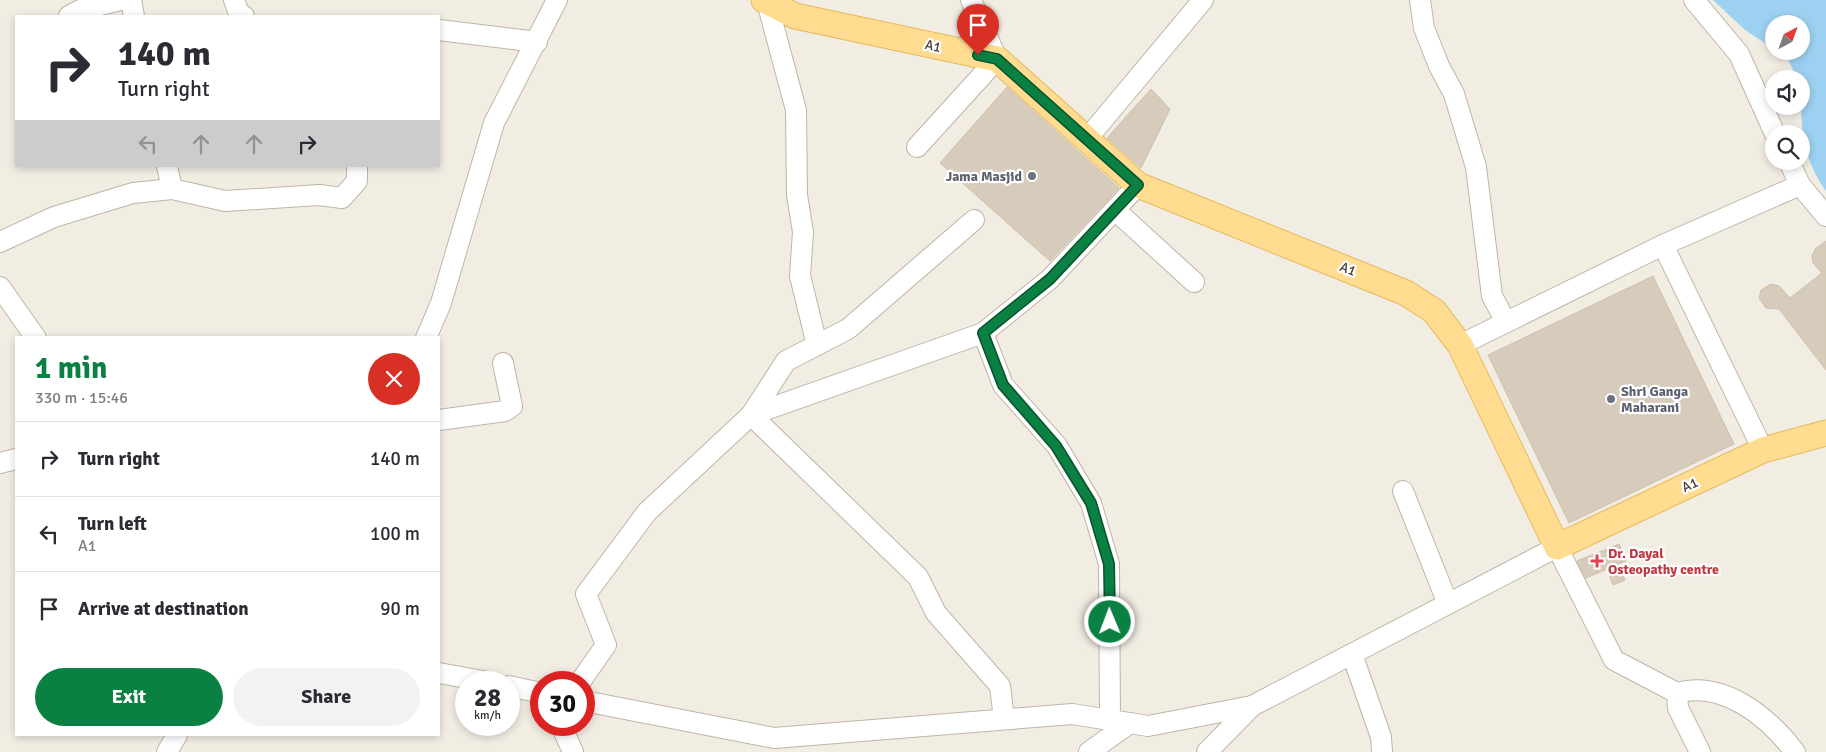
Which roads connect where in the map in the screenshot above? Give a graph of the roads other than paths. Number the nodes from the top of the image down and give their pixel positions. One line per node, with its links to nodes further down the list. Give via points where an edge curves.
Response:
1 (120, 0): 10 (street)
2 (131, 0): 11 (street)
3 (234, 0): 12 (street)
4 (557, 0): 14 (street)
5 (971, 0): 15 (street)
6 (1203, 0): 17 (street)
7 (1420, 0): 32 (street, via 1424,28 1454,94 1476,167 1492,296)
8 (1694, 0): 16 (street, via 1739,54)
9 (765, 1): 15 (main road, A1, via 795,16); 36 (street, via 796,110 797,195 803,232 800,276)
10 (70, 15)
11 (134, 15)
12 (240, 15)
13 (440, 30): 14 (street)
14 (537, 42): 35 (street, via 494,123 441,303)
15 (997, 59): 17 (main road, A1); 18 (street)
16 (1771, 125)
17 (1086, 140): 22 (main road, A1)
18 (917, 147)
19 (167, 167): 24 (street)
20 (358, 167): 24 (street, via 357,181 342,198 319,195 225,201)
21 (1793, 170): 23 (street)
22 (1138, 185): 25 (street); 37 (main road, A1, via 1406,293 1434,311)
23 (1800, 185): 26 (street); 29 (street)
24 (172, 189): 28 (street, via 133,193 54,217)
25 (1115, 210): 30 (street); 33 (street, via 1050,279)
26 (1826, 216)
27 (974, 220): 36 (street, via 848,329)
28 (0, 242)
29 (1663, 245): 32 (street); 42 (street)
30 (1194, 282)
31 (0, 287): 34 (street)
32 (1506, 322): 37 (street)
33 (983, 333): 39 (street); 56 (street, via 1003,385 1056,446 1091,503 1109,564)
34 (35, 336)
35 (427, 336)
36 (817, 345): 39 (street, via 786,361)
37 (1460, 345): 46 (main road, A1)
38 (503, 363): 40 (street, via 512,406 505,410)
39 (751, 415): 49 (street, via 647,512 586,594 606,645); 55 (street, via 918,577 936,613 1000,686)
40 (440, 420)
41 (1826, 433): 42 (main road, A1)
42 (1764, 450): 46 (main road, A1)
43 (15, 459): 44 (street)
44 (0, 463)
45 (1403, 491): 47 (street)
46 (1557, 547): 47 (street); 52 (street, via 1614,660)
47 (1448, 604): 48 (street)
48 (1352, 654): 54 (street); 63 (street, via 1381,737)
49 (588, 671)
50 (440, 673): 51 (street)
51 (455, 676)
52 (1677, 693): 64 (street, via 1678,708); 65 (street, via 1690,689 1716,692 1748,707 1776,728)
53 (595, 703): 55 (street, via 774,738)
54 (1252, 706): 56 (street); 62 (street)
55 (1004, 719): 56 (street, via 1072,714)
56 (1119, 732): 61 (street)
57 (176, 736): 59 (street)
58 (566, 736): 60 (street)
59 (167, 752)
60 (573, 752)
61 (1089, 752)
62 (1207, 752)
63 (1382, 752)
64 (1700, 752)
65 (1795, 752)

